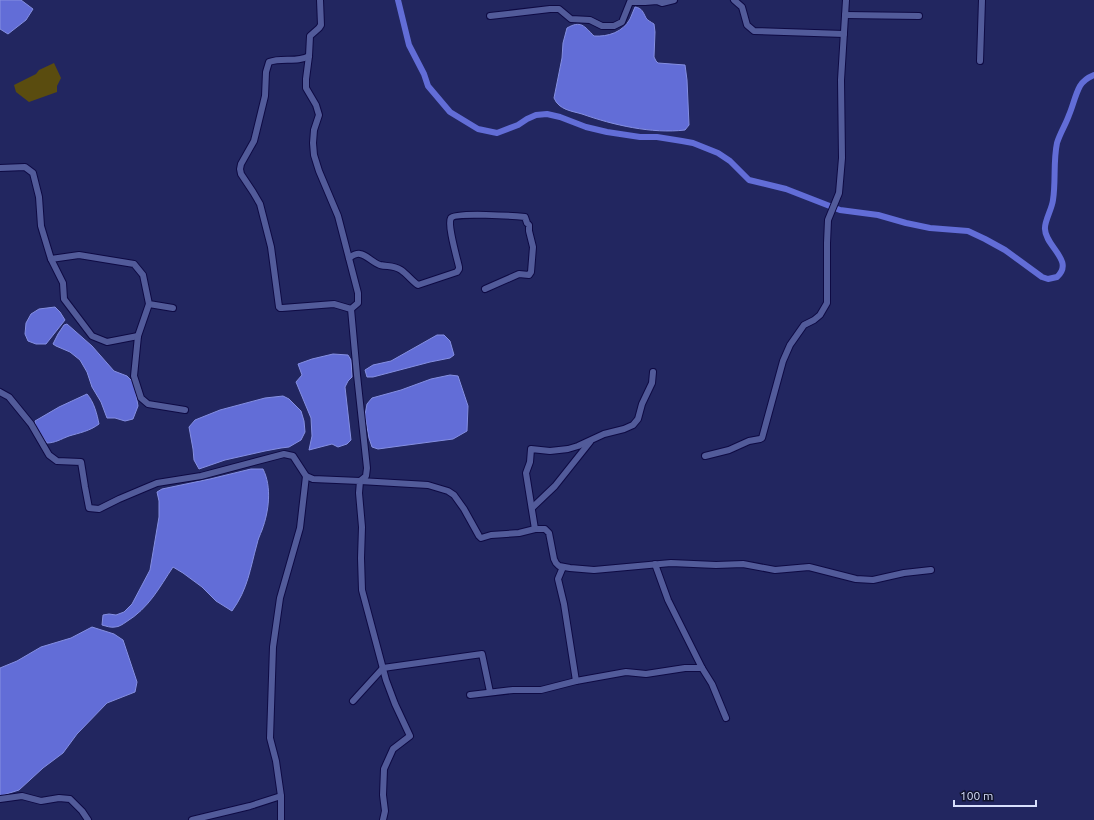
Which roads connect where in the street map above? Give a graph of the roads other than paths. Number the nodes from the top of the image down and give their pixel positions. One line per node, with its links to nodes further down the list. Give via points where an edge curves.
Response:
1 (320, 0): 10 (street, via 321,25 310,36)
2 (674, 0): 7 (street, via 662,3 630,2 622,22 614,26 602,26 590,20 571,19 559,9)
3 (734, 0): 9 (street, via 742,7 747,25 754,31)
4 (846, 0): 6 (street)
5 (982, 0): 11 (street)
6 (845, 15): 8 (street); 9 (street)
7 (490, 16)
8 (919, 16)
9 (844, 34): 24 (street, via 841,80 842,158 839,193 828,220 827,303 820,315 804,325 782,361 762,438)
10 (309, 56): 13 (street, via 306,88 319,115 312,143 314,155 338,216); 18 (street, via 303,60 269,62 265,96 256,133 240,169 260,204 271,247 279,307 334,304)
11 (980, 60)
12 (0, 168): 14 (street, via 24,167 32,173 39,197 41,226)
13 (349, 258): 15 (street, via 362,254 380,265 400,270 418,285 459,270 450,218 460,215 525,217 533,247 531,272 529,275 519,274); 18 (street, via 358,293 358,303)
14 (51, 259): 16 (street, via 79,255 134,264 143,275); 19 (street, via 63,283 64,299 92,336 107,342)
15 (485, 289)
16 (149, 304): 17 (street); 19 (street)
17 (173, 308)
18 (351, 308): 26 (street, via 367,468 366,476)
19 (138, 336): 22 (street, via 134,376 141,398 148,404)
20 (653, 372): 23 (street, via 652,382 638,419 624,429)
21 (0, 392): 25 (street, via 9,397 31,424 49,455 57,461 81,462 89,508 99,509 157,483 202,476 284,454 293,456)
22 (185, 410)
23 (592, 440): 27 (street, via 555,486); 27 (street, via 568,449 550,452 531,449 526,473)
24 (705, 456)
25 (306, 476): 26 (street, via 313,479); 39 (street, via 300,528 280,598 272,647 270,738)
26 (360, 481): 28 (street, via 428,485 448,491 464,509 481,538); 32 (street, via 362,590)
27 (532, 508): 28 (street)
28 (535, 529): 30 (street, via 547,531 554,559 558,566)
29 (655, 564): 30 (street, via 594,570); 31 (street, via 743,564 775,570 809,567 860,580); 33 (street, via 668,600)
30 (562, 567): 34 (street, via 558,579)
31 (931, 570)
32 (383, 668): 35 (street, via 482,654); 37 (street); 44 (street, via 395,704 410,736 393,749 384,769)
33 (702, 668): 34 (street, via 646,674 626,672); 38 (street, via 712,684)
34 (576, 681): 35 (street, via 540,690)
35 (490, 692): 36 (street)
36 (470, 695)
37 (354, 701)
38 (726, 718)
39 (281, 796): 42 (street); 43 (street)
40 (0, 799): 41 (street, via 22,796 41,801 70,799)
41 (88, 820)
42 (192, 820)
43 (281, 820)
44 (383, 820)

